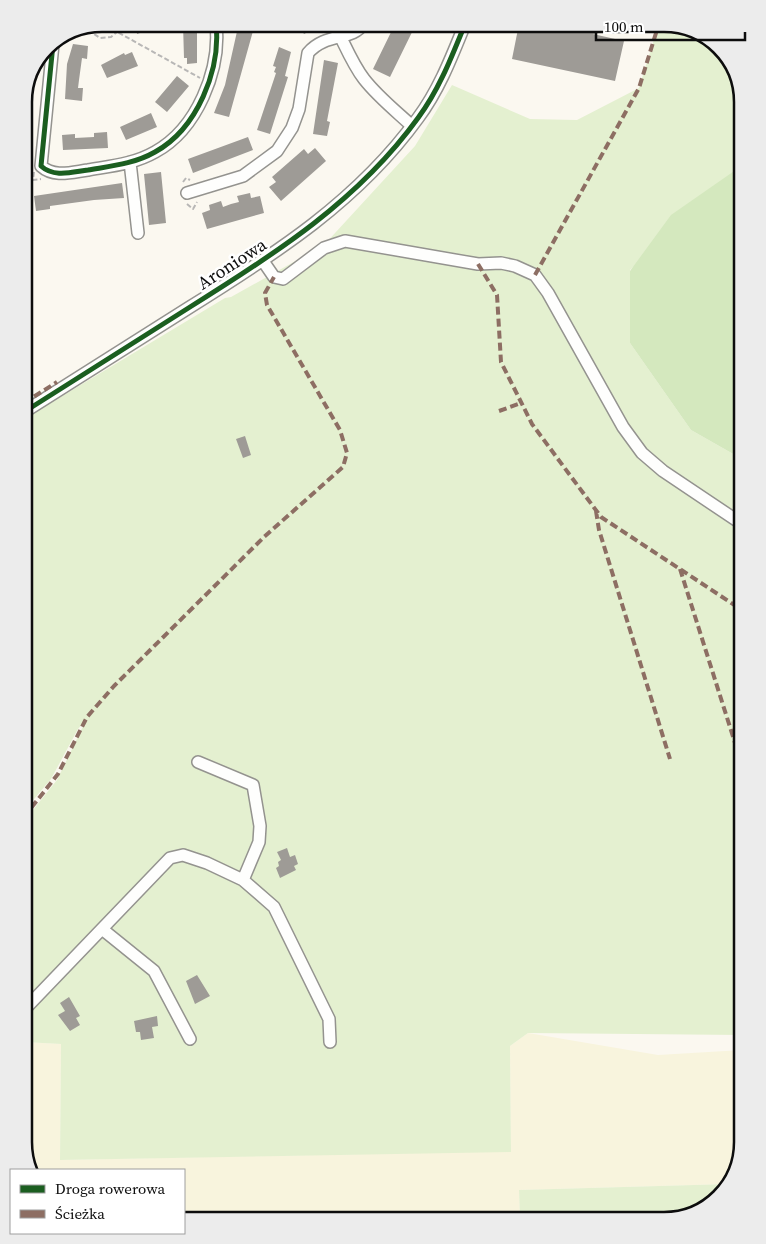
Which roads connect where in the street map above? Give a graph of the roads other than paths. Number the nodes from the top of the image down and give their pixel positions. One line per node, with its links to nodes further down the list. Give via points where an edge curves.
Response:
1 (217, 32): 8 (street, via 218,45 208,83 193,112 173,138 156,152)
2 (338, 32): 5 (street)
3 (352, 32): 5 (street)
4 (461, 33): 7 (street, Aroniowa, via 440,82)
5 (340, 36): 7 (street, via 364,80); 9 (street, via 332,37 308,53 299,108 292,128 276,151 243,176)
6 (52, 55): 8 (street, via 37,168 57,174)
7 (412, 126): 11 (street, Aroniowa, via 378,168 334,209)
8 (130, 162): 10 (street)
9 (184, 193)
10 (138, 233)
11 (263, 261): 12 (street, Aroniowa); 13 (street, via 274,277 283,279 324,248 345,241 478,264 501,263 530,272 548,293 623,426 642,453)
12 (33, 406)
13 (734, 519)
14 (198, 762): 15 (street, via 253,785 260,842)
15 (243, 880): 16 (street, via 183,855 170,858); 19 (street, via 274,907 329,1019)
16 (102, 929): 17 (street); 18 (street, via 154,971)
17 (33, 1001)
18 (190, 1039)
19 (330, 1042)

